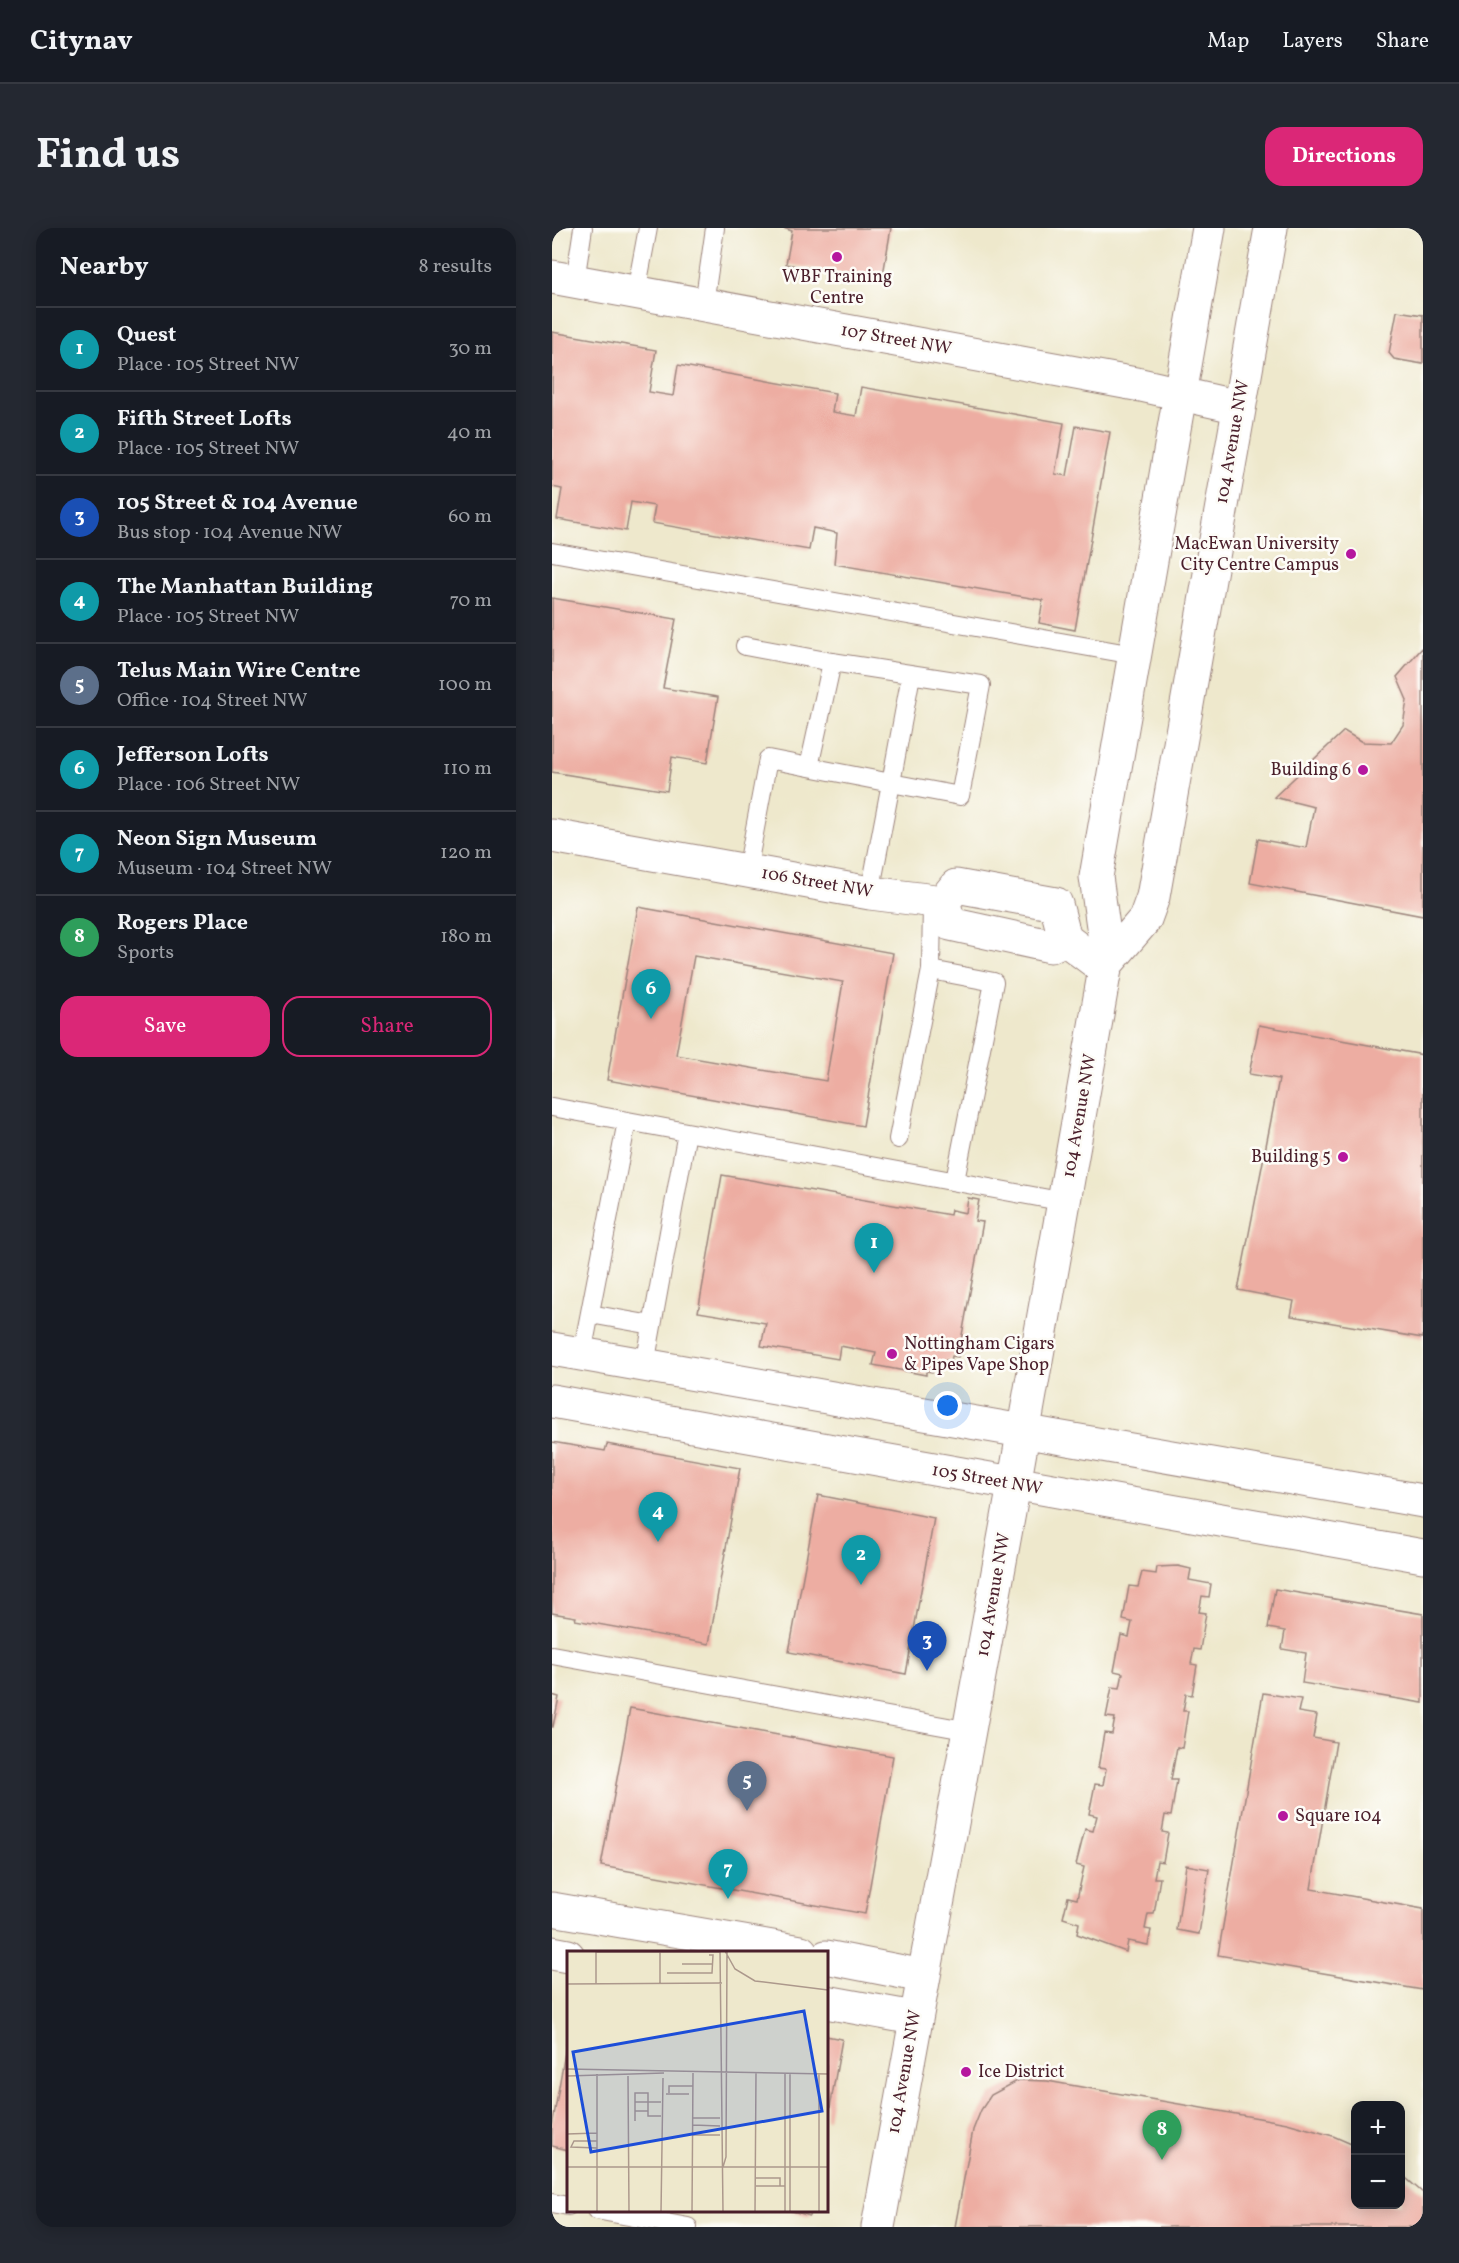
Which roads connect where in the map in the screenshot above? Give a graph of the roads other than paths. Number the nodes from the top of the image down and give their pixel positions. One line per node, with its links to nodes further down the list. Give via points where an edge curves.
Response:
1 (583, 228): 6 (lane)
2 (648, 228): 7 (lane)
3 (715, 228): 8 (lane)
4 (1209, 228): 9 (street, 104 Avenue NW)
5 (1271, 228): 10 (street, 104 Avenue NW)
6 (563, 279): 7 (street, 107 Street NW)
7 (636, 292): 8 (street, 107 Street NW)
8 (704, 304): 9 (street, 107 Street NW)
9 (1181, 394): 10 (street, 107 Street NW); 13 (street, 104 Avenue NW)
10 (1239, 407): 22 (street, 104 Avenue NW, via 1153,897 1145,919)
11 (552, 552): 13 (lane)
12 (745, 646): 14 (lane)
13 (1134, 655): 22 (street, 104 Avenue NW, via 1096,877)
14 (832, 662): 15 (lane); 16 (lane)
15 (911, 675): 17 (lane); 17 (lane, via 981,685 960,796)
16 (809, 767): 17 (lane); 19 (lane, via 768,759)
17 (891, 783): 20 (lane)
18 (552, 836): 19 (street, 106 Street NW)
19 (747, 871): 20 (street, 106 Street NW)
20 (870, 893): 21 (street, 106 Street NW)
21 (937, 902): 22 (street, via 950,924 1050,946 1065,939); 23 (lane)
22 (1107, 965): 29 (street, 104 Avenue NW)
23 (931, 970): 27 (lane); 28 (lane, via 994,982)
24 (552, 1107): 25 (lane)
25 (627, 1121): 26 (lane); 30 (lane)
26 (687, 1132): 28 (lane); 31 (lane)
27 (898, 1139)
28 (955, 1181): 29 (lane)
29 (1065, 1202): 35 (street, 104 Avenue NW)
30 (590, 1314): 31 (lane); 32 (lane)
31 (652, 1325): 33 (lane)
32 (567, 1351): 33 (street)
33 (645, 1365): 35 (street)
34 (552, 1401): 36 (street, 105 Street NW)
35 (1024, 1430): 36 (street, 104 Avenue NW); 37 (street)
36 (1014, 1485): 38 (street, 105 Street NW); 40 (street, 104 Avenue NW)
37 (1423, 1501)
38 (1423, 1556)
39 (552, 1655): 40 (lane)
40 (970, 1731): 46 (street, 104 Avenue NW)
41 (552, 1909): 42 (street)
42 (790, 1951)
43 (552, 1953): 44 (street)
44 (567, 1956)
45 (828, 1957): 46 (street)
46 (923, 1976): 48 (street, 104 Avenue NW)
47 (828, 2002): 48 (street)
48 (915, 2018): 53 (street, 104 Avenue NW)
49 (552, 2203): 50 (lane)
50 (567, 2206)
51 (602, 2212): 52 (lane)
52 (688, 2227)
53 (878, 2227)

